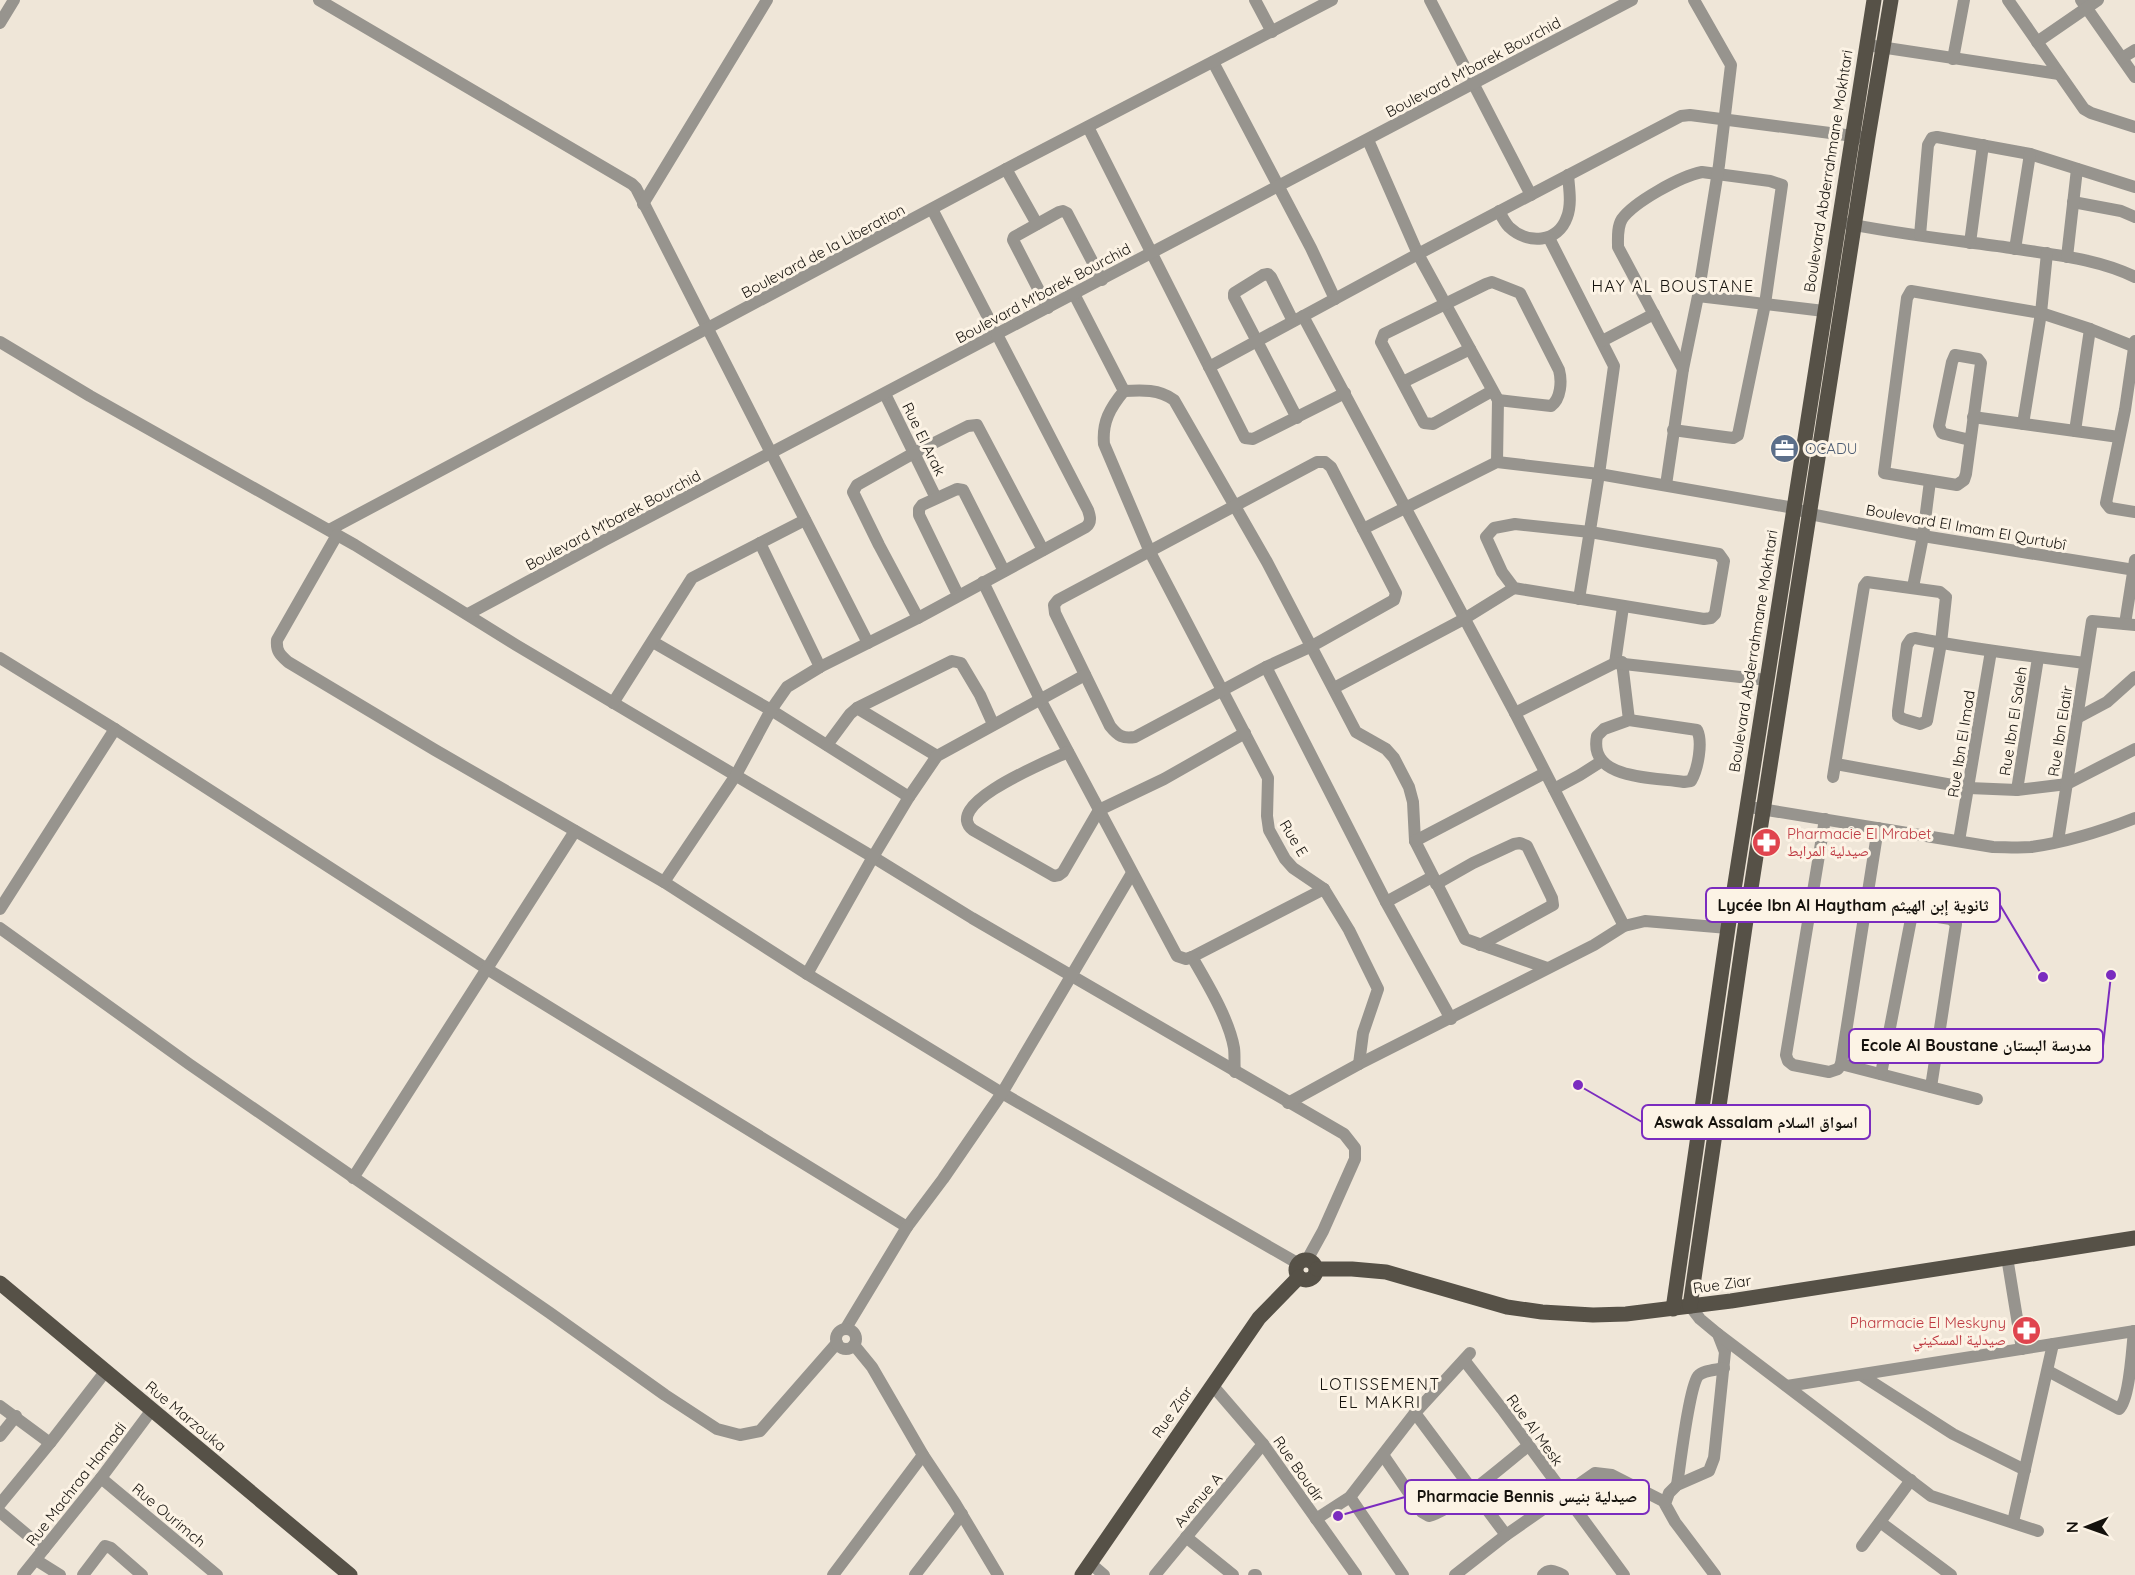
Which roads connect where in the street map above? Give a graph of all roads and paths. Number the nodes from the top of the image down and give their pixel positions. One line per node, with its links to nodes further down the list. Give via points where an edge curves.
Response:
1 (14, 0): 15 (street)
2 (318, 0): 42 (street, via 632,184)
3 (767, 0): 42 (street)
4 (1255, 0): 16 (street)
5 (1332, 0): 16 (street, Boulevard de la Liberation)
6 (1430, 0): 26 (street)
7 (1632, 0): 26 (street, Boulevard M'barek Bourchid)
8 (1694, 0): 27 (street, via 1731,65)
9 (1874, 0): 18 (main road, Boulevard Abderrahmane Mokhtari)
10 (1891, 0): 19 (main road, Boulevard Abderrahmane Mokhtari)
11 (1964, 0): 22 (street)
12 (2008, 0): 17 (street)
13 (2098, 0): 14 (street)
14 (2084, 4): 17 (street); 21 (street)
15 (0, 23)
16 (1272, 32): 23 (street, Boulevard de la Liberation)
17 (2037, 42): 24 (street)
18 (1867, 45): 19 (street); 30 (main road, Boulevard Abderrahmane Mokhtari)
19 (1884, 49): 22 (street); 30 (main road, Boulevard Abderrahmane Mokhtari)
20 (2135, 50): 21 (street)
21 (2122, 58): 25 (street)
22 (1953, 59): 24 (street)
23 (1212, 62): 28 (street, Boulevard de la Liberation); 38 (street)
24 (2059, 74): 29 (street, via 2084,109)
25 (2135, 77)
26 (1473, 84): 31 (street, Boulevard M'barek Bourchid); 40 (street)
27 (1725, 120): 30 (street); 36 (street, via 1681,116); 37 (street)
28 (1088, 127): 35 (street, Boulevard de la Liberation); 53 (street)
29 (2135, 127)
30 (1860, 136): 46 (main road, Boulevard Abderrahmane Mokhtari); 48 (main road, Boulevard Abderrahmane Mokhtari)
31 (1368, 140): 38 (street, Boulevard M'barek Bourchid); 55 (street)
32 (1983, 145): 33 (street); 49 (street, via 1932,138 1928,145); 51 (street)
33 (2030, 154): 34 (street); 52 (street)
34 (2077, 169): 39 (street); 41 (street)
35 (1006, 170): 43 (street, Boulevard de la Liberation); 47 (street)
36 (1568, 175): 40 (street); 50 (street, via 1570,209 1559,230)
37 (1717, 175): 60 (street); 63 (street, via 1782,185); 67 (street, via 1702,172 1676,180 1620,221 1618,247)
38 (1279, 187): 53 (street, Boulevard M'barek Bourchid); 61 (street)
39 (2135, 187)
40 (1531, 195): 44 (street)
41 (2073, 202): 45 (street); 56 (street)
42 (643, 204): 70 (street)
43 (932, 209): 70 (street, Boulevard de la Liberation); 71 (street)
44 (1499, 212): 50 (street, via 1508,227 1519,234 1532,239); 55 (street)
45 (2135, 217)
46 (1839, 222): 48 (street); 65 (main road, Boulevard Abderrahmane Mokhtari)
47 (1037, 224): 58 (street, via 1059,212 1067,213); 64 (street, via 1014,237 1013,243)
48 (1855, 225): 49 (street); 103 (main road, Boulevard Abderrahmane Mokhtari)
49 (1920, 235): 51 (street)
50 (1549, 238): 73 (street)
51 (1970, 243): 52 (street)
52 (2014, 249): 54 (street)
53 (1152, 252): 58 (street, Boulevard M'barek Bourchid); 77 (street)
54 (2047, 253): 56 (street); 66 (street)
55 (1418, 254): 61 (street); 62 (street)
56 (2067, 257): 57 (street, via 2119,269)
57 (2135, 277)
58 (1102, 279): 59 (street, Boulevard M'barek Bourchid)
59 (1074, 294): 64 (street, Boulevard M'barek Bourchid); 80 (street)
60 (1698, 296): 63 (street); 78 (street)
61 (1335, 299): 68 (street)
62 (1446, 304): 76 (street); 79 (street, via 1382,337 1381,342); 83 (street, via 1492,282 1522,296 1559,370 1557,401 1551,406)
63 (1765, 304): 65 (street); 88 (street, via 1738,435 1733,438)
64 (1048, 308): 71 (street, Boulevard M'barek Bourchid)
65 (1824, 311): 101 (main road, Boulevard Abderrahmane Mokhtari)
66 (2041, 313): 69 (street); 87 (street); 96 (street, via 1916,291 1908,294 1883,470 1886,475)
67 (1654, 314): 73 (street); 78 (street)
68 (1298, 319): 72 (street); 72 (street, via 1271,277 1263,275 1233,295); 82 (street)
69 (2090, 329): 75 (street); 89 (street)
70 (707, 330): 92 (street); 107 (street, Boulevard de la Liberation)
71 (997, 333): 81 (street, Boulevard M'barek Bourchid); 110 (street, via 1090,516 1086,527)
72 (1258, 340): 77 (street); 86 (street)
73 (1602, 341): 95 (street, via 1614,366)
74 (0, 342): 107 (street)
75 (2135, 345): 84 (street)
76 (1470, 349): 79 (street); 83 (street)
77 (1209, 367): 86 (street, via 1247,439)
78 (1683, 369): 88 (street)
79 (1403, 382): 83 (street, via 1424,423 1429,425)
80 (1124, 391): 99 (street, via 1154,391 1174,400); 111 (street, Rue E, via 1105,419 1104,444)
81 (885, 393): 92 (street, Boulevard M'barek Bourchid); 93 (street, Rue El Arak)
82 (1345, 393): 86 (street); 100 (street)
83 (1495, 396): 94 (street)
84 (2130, 414): 90 (street)
85 (1974, 417): 87 (street); 91 (street); 91 (street, via 1981,363 1955,355 1939,426 1942,433)
86 (1298, 418)
87 (2023, 424): 89 (street)
88 (1673, 430): 97 (street)
89 (2075, 431): 90 (street)
90 (2119, 437): 102 (street, via 2106,503 2110,508)
91 (1970, 440): 96 (street, via 1962,483)
92 (771, 452): 104 (street); 120 (street, Boulevard M'barek Bourchid)
93 (914, 453): 98 (street, Rue El Arak); 110 (street, via 977,425); 121 (street, via 857,485 853,492)
94 (1497, 462): 95 (street, Boulevard El Imam El Qurtubî); 100 (street)
95 (1599, 474): 97 (street, Boulevard El Imam El Qurtubî); 106 (street)
96 (1930, 481): 108 (street)
97 (1666, 485): 101 (street, Boulevard El Imam El Qurtubî)
98 (936, 498): 113 (street, via 963,490); 117 (street, via 920,507 919,515)
99 (1235, 506): 105 (street, via 1317,462 1325,462); 111 (street); 127 (street)
100 (1405, 507): 105 (street); 122 (street)
101 (1794, 508): 103 (street, Boulevard El Imam El Qurtubî); 137 (main road, Boulevard Abderrahmane Mokhtari)
102 (2135, 512)
103 (1810, 514): 108 (street, Boulevard El Imam El Qurtubî); 165 (main road, Boulevard Abderrahmane Mokhtari)
104 (805, 520): 109 (street); 125 (street)
105 (1363, 529): 127 (street, via 1395,597 1390,604)
106 (1590, 532): 116 (street, via 1515,524 1489,531 1486,542); 118 (street); 119 (street, via 1710,551 1723,557 1717,609 1711,618)
107 (333, 533): 120 (street); 170 (street, via 277,640 279,654)
108 (1923, 536): 112 (street, Boulevard El Imam El Qurtubî); 115 (street)
109 (760, 543): 124 (street, via 692,578); 133 (street)
110 (1043, 550): 113 (street)
111 (1150, 552): 135 (street, via 1054,604); 139 (street, Rue E)
112 (2134, 567): 123 (street)
113 (1004, 571): 114 (street)
114 (983, 582): 117 (street); 140 (street)
115 (1913, 587): 126 (street, via 1940,592 1946,597); 155 (street, via 1871,581 1864,586)
116 (1514, 588): 118 (street); 122 (street)
117 (958, 595): 121 (street)
118 (1579, 599): 119 (street)
119 (1623, 607): 131 (street)
120 (468, 615): 141 (street)
121 (918, 618): 125 (street)
122 (1464, 619): 138 (street); 144 (street)
123 (2130, 625): 132 (street, Rue Ibn Elatir, via 2092,621)
124 (653, 642): 141 (street); 143 (street)
125 (868, 643): 133 (street)
126 (1941, 643): 126 (street, via 1915,638 1909,641 1900,718 1920,724 1927,721); 128 (street)
127 (1312, 646): 134 (street); 138 (street)
128 (1991, 651): 130 (street); 160 (street, Rue Ibn El Imad)
129 (0, 658): 148 (street)
130 (2038, 658): 132 (street); 162 (street, Rue Ibn El Saleh)
131 (1618, 663): 137 (street); 144 (street); 146 (street)
132 (2085, 663): 145 (street, Rue Ibn Elatir)
133 (820, 667): 143 (street, via 787,687)
134 (1266, 667): 139 (street); 179 (street)
135 (1085, 675): 139 (street, via 1110,726 1125,738); 140 (street)
136 (2135, 677): 145 (street, via 2107,702)
137 (1767, 681): 164 (main road, Boulevard Abderrahmane Mokhtari)
138 (1334, 688): 171 (street, via 1356,732 1392,755 1413,802)
139 (1223, 692): 149 (street, Rue E)
140 (1040, 699): 147 (street); 152 (street)
141 (613, 703): 157 (street)
142 (857, 708): 147 (street, via 954,660 961,663); 150 (street); 153 (street)
143 (771, 710): 150 (street); 157 (street)
144 (1515, 713): 156 (street)
145 (2078, 718): 159 (street, Rue Ibn Elatir)
146 (1629, 720): 154 (street, via 1604,729 1597,736 1597,753); 154 (street, via 1697,730 1700,738 1691,781 1618,772)
147 (993, 724): 153 (street)
148 (115, 729): 181 (street); 189 (street)
149 (1245, 733): 166 (street); 178 (street, Rue E, via 1268,778 1269,830 1287,862)
150 (827, 745): 163 (street)
151 (2135, 748): 159 (street)
152 (1068, 752): 166 (street); 166 (street, via 989,791 966,816 967,825 1056,876 1063,872)
153 (937, 756): 163 (street)
154 (1602, 761): 161 (street)
155 (1836, 764): 158 (street); 160 (street)
156 (1545, 773): 161 (street); 171 (street)
157 (736, 775): 174 (street); 177 (street)
158 (1833, 777)
159 (2067, 784): 162 (street); 173 (street, Rue Ibn Elatir)
160 (1969, 788): 162 (street); 172 (street, Rue Ibn El Imad)
161 (1554, 789): 183 (street)
162 (2017, 790)
163 (909, 797): 174 (street)
164 (1748, 806): 165 (street); 185 (main road, Boulevard Abderrahmane Mokhtari)
165 (1764, 809): 168 (street); 197 (main road, Boulevard Abderrahmane Mokhtari)
166 (1099, 810): 175 (street)
167 (2135, 818): 173 (street, via 2106,830)
168 (1825, 819): 169 (street); 194 (street, via 1786,1055 1793,1065 1829,1072)
169 (1878, 828): 172 (street); 180 (street)
170 (575, 831): 177 (street); 189 (street)
171 (1415, 841): 176 (street)
172 (1959, 841): 173 (street, via 1993,848)
173 (2058, 841)
174 (873, 857): 190 (street); 191 (street)
175 (1131, 873): 187 (street, via 1174,953 1179,958); 191 (street)
176 (1434, 880): 179 (street); 186 (street, via 1465,939); 186 (street, via 1514,844 1527,846 1552,905)
177 (664, 882): 190 (street)
178 (1324, 889): 187 (street); 193 (street, Rue E, via 1378,989 1363,1033)
179 (1386, 902): 192 (street)
180 (1865, 906): 182 (street); 194 (street)
181 (0, 909)
182 (1912, 914): 198 (street); 199 (street, via 1951,919 1957,929)
183 (1624, 926): 185 (street, via 1646,921); 188 (street)
184 (0, 928): 205 (street)
185 (1728, 928): 195 (main road, Boulevard Abderrahmane Mokhtari)
186 (1480, 945): 188 (street)
187 (1192, 957): 196 (street, via 1231,1036)
188 (1547, 968): 192 (street)
189 (487, 969): 205 (street); 206 (street)
190 (807, 974): 200 (street)
191 (1071, 975): 196 (street); 200 (street)
192 (1451, 1018): 193 (street)
193 (1359, 1064): 202 (street)
194 (1841, 1064): 198 (street)
195 (1707, 1069): 197 (main road); 203 (main road, Boulevard Abderrahmane Mokhtari)
196 (1235, 1072): 202 (street)
197 (1724, 1072): 204 (main road, Boulevard Abderrahmane Mokhtari)
198 (1881, 1074): 199 (street)
199 (1932, 1087): 201 (street)
200 (1002, 1093): 206 (street); 209 (street)
201 (1977, 1099)
202 (1288, 1103): 209 (street, via 1344,1134 1356,1151)
203 (1696, 1144): 204 (main road); 212 (main road, Boulevard Abderrahmane Mokhtari)
204 (1713, 1146): 211 (main road, Boulevard Abderrahmane Mokhtari)
205 (353, 1178): 216 (street, via 665,1395 730,1434 747,1435 765,1427)
206 (907, 1227): 213 (street)
207 (2135, 1238): 208 (main road, Rue Ziar)
208 (2007, 1257): 211 (main road, Rue Ziar); 219 (street)
209 (1305, 1268): 212 (main road, Rue Ziar, via 1386,1272 1507,1307 1542,1312 1593,1315); 224 (main road, Rue Ziar, via 1259,1318)
210 (0, 1283): 222 (main road, Rue Marzouka)
211 (1690, 1306): 212 (main road, Rue Ziar); 215 (street)
212 (1672, 1309)
213 (846, 1328): 216 (street, via 838,1332); 218 (street, via 856,1334)
214 (2135, 1331): 217 (street); 221 (street, via 2126,1390 2119,1409)
215 (1718, 1334): 220 (street, via 1725,1352); 225 (street)
216 (837, 1343): 218 (street, via 843,1349)
217 (2053, 1344): 219 (street); 221 (street)
218 (854, 1345): 234 (street, via 872,1367)
219 (2022, 1349): 223 (street)
220 (1724, 1368): 239 (street, via 1702,1373 1694,1384); 239 (street, via 1713,1464 1706,1473)
221 (2048, 1371): 236 (street)
222 (105, 1372): 227 (main road, Rue Marzouka); 231 (street)
223 (1861, 1375): 225 (street); 236 (street, via 1953,1434)
224 (1213, 1386): 232 (street, Rue Boudir); 256 (main road, Rue Ziar)
225 (1787, 1386): 238 (street)
226 (0, 1406): 229 (street)
227 (151, 1411): 237 (street, Rue Machraa Hamadi); 262 (main road, Rue Marzouka)
228 (1415, 1413): 233 (street, Rue Al Mesk, via 1467,1357); 235 (street); 240 (street)
229 (16, 1416): 230 (street); 231 (street)
230 (0, 1436)
231 (50, 1443): 244 (street)
232 (1263, 1444): 247 (street, Rue Boudir); 252 (street, Avenue A)
233 (1528, 1446): 240 (street); 241 (street, Rue Al Mesk)
234 (923, 1455): 246 (street); 263 (street)
235 (1383, 1455): 240 (street, via 1427,1516); 242 (street)
236 (2025, 1470): 249 (street)
237 (101, 1478): 254 (street, Rue Machraa Hamadi); 261 (street, Rue Ourimch)
238 (1911, 1480): 248 (street); 249 (street, via 1931,1496)
239 (1677, 1485): 243 (street)
240 (1472, 1489): 251 (street)
241 (1564, 1494): 243 (street, via 1592,1474 1602,1473); 251 (street); 274 (street, Rue Al Mesk)
242 (1350, 1497): 247 (street); 270 (street)
243 (1665, 1502): 275 (street, via 1675,1522)
244 (0, 1504)
245 (0, 1512): 254 (street)
246 (962, 1514): 264 (street); 265 (street)
247 (1316, 1519): 269 (street, Rue Boudir)
248 (1881, 1522): 253 (street); 276 (street)
249 (2013, 1522): 250 (street)
250 (2038, 1531)
251 (1506, 1534): 271 (street)
252 (1186, 1537): 267 (street, Avenue A); 268 (street)
253 (1862, 1546)
254 (44, 1549): 255 (street, Rue Machraa Hamadi)
255 (36, 1560): 257 (street, Rue Machraa Hamadi); 258 (street)
256 (1086, 1569): 266 (street)
257 (23, 1575)
258 (60, 1575)
259 (83, 1575): 260 (street, via 105,1546)
260 (142, 1575)
261 (217, 1575)
262 (350, 1575)
263 (833, 1575)
264 (915, 1575)
265 (998, 1575)
266 (1104, 1575)
267 (1155, 1575)
268 (1233, 1575)
269 (1356, 1575)
270 (1403, 1575)
271 (1455, 1575)
272 (1543, 1575): 273 (street, via 1553,1570)
273 (1563, 1575)
274 (1624, 1575)
275 (1715, 1575)
276 (1951, 1575)

